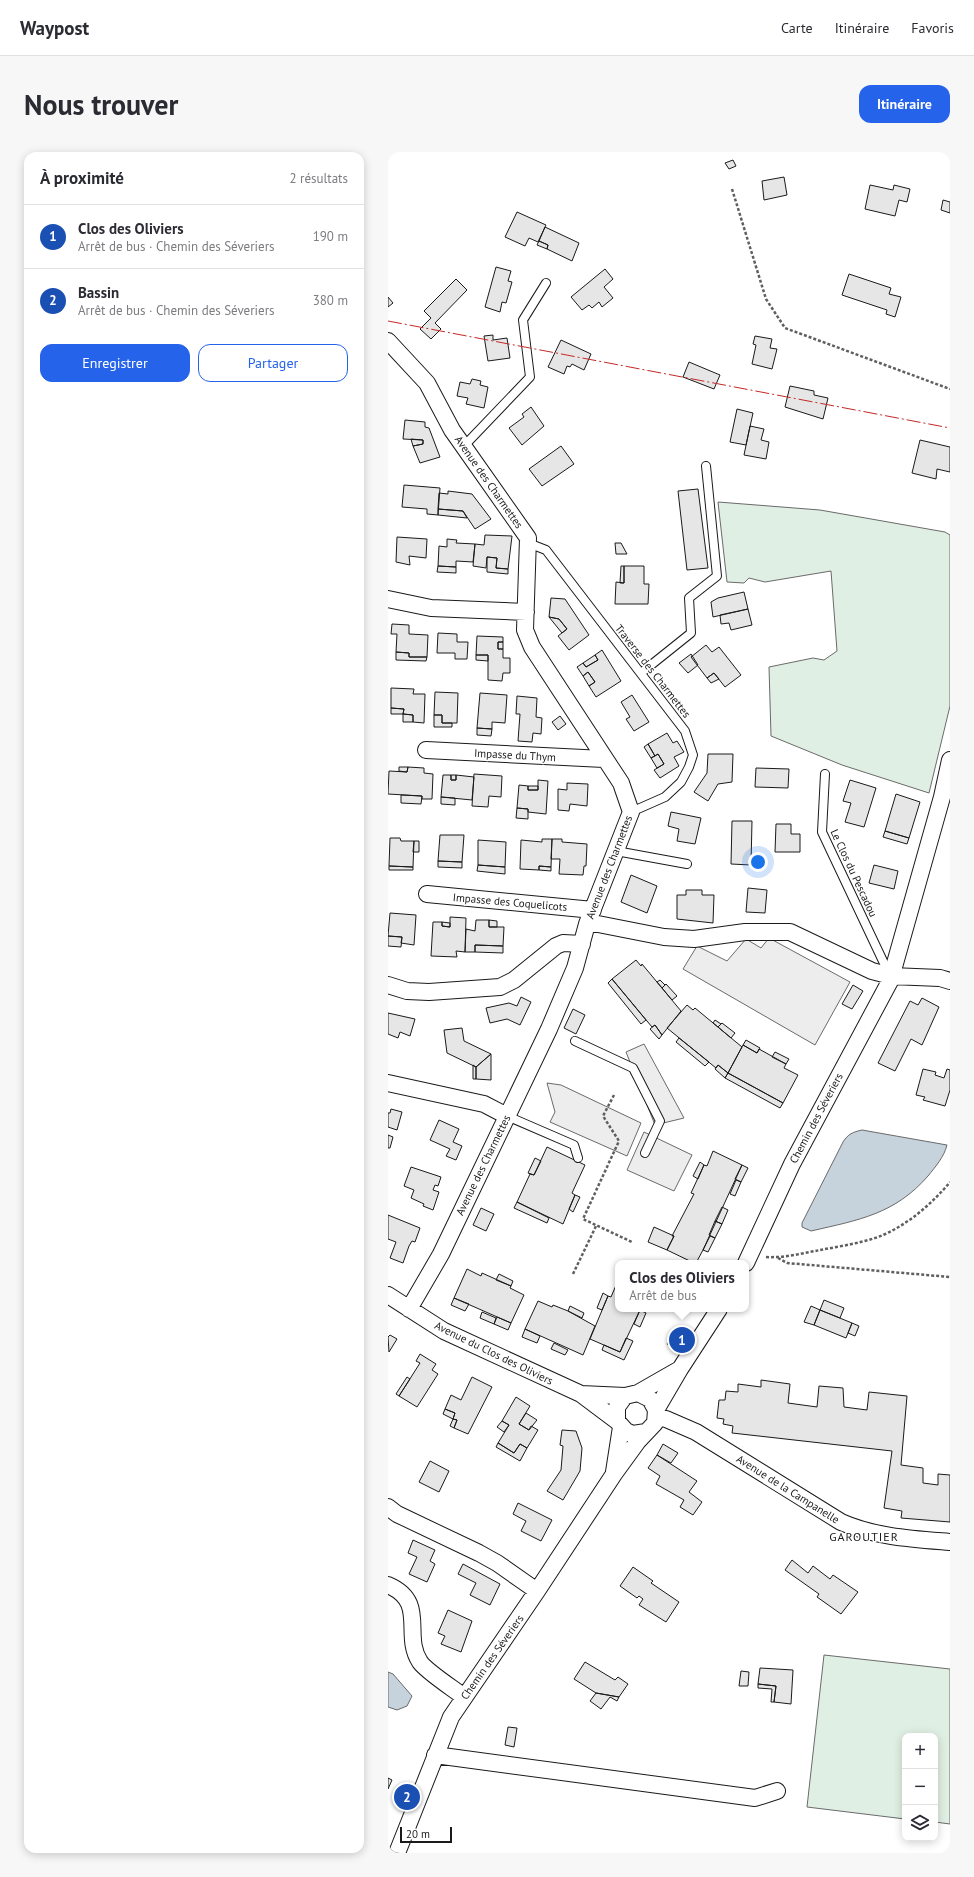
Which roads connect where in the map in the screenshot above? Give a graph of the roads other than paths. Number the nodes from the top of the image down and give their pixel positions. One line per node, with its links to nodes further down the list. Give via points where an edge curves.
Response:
1 (546, 283): 3 (lane, via 522,320 530,377)
2 (388, 341): 3 (street, Avenue des Charmettes, via 427,383 452,430)
3 (464, 446): 5 (street, Avenue des Charmettes, via 522,528)
4 (706, 466): 8 (lane, via 717,576 689,598 691,633)
5 (528, 543): 7 (street, Avenue des Charmettes); 8 (lane, Traverse des Charmettes, via 546,550)
6 (388, 598): 7 (street, via 431,608)
7 (526, 612): 10 (street, Avenue des Charmettes, via 525,630 532,647)
8 (641, 673): 13 (lane, Traverse des Charmettes, via 685,731 692,755 681,782 672,792)
9 (426, 750): 10 (street, Impasse du Thym)
10 (604, 759): 13 (street, Avenue des Charmettes, via 621,783)
11 (950, 760): 19 (street, Chemin des Séveriers, via 942,797)
12 (825, 774): 19 (lane, Le Clos du Pescadou, via 822,832)
13 (631, 812): 14 (street, Avenue des Charmettes)
14 (616, 851): 15 (lane); 17 (street, Avenue des Charmettes)
15 (687, 864)
16 (426, 894): 17 (street, Impasse des Coquelicots)
17 (590, 917): 18 (street, Avenue des Charmettes); 19 (street, Impasse des Coquelicots, via 598,924 664,937 694,939 745,932 790,932 872,971)
18 (582, 944): 21 (street, via 563,943 556,946 514,980 500,987 429,992 407,991); 24 (street, Avenue des Charmettes, via 575,968 549,1029)
19 (890, 976): 20 (street, Impasse des Coquelicots, via 940,978); 27 (street, Chemin des Séveriers, via 890,981 792,1164)
20 (950, 981)
21 (388, 985)
22 (575, 1041): 25 (lane, via 633,1068 660,1121)
23 (388, 1083): 24 (street, via 484,1104)
24 (507, 1116): 26 (lane, via 574,1146); 29 (street, Avenue des Charmettes, via 440,1254)
25 (646, 1153)
26 (578, 1158)
27 (747, 1259)
28 (388, 1295): 29 (street, Avenue du Clos des Oliviers)
29 (409, 1309): 32 (street, Avenue du Clos des Oliviers, via 444,1331)
30 (717, 1312): 31 (street, Chemin des Séveriers)
31 (680, 1369): 33 (street, Chemin des Séveriers); 34 (street, Chemin des Séveriers)
32 (581, 1394): 33 (street, Avenue du Clos des Oliviers); 35 (street, Avenue du Clos des Oliviers)
33 (632, 1395): 34 (street, via 650,1399); 35 (street, Chemin des Séveriers, via 617,1407)
34 (656, 1413): 36 (street, Chemin des Séveriers, via 651,1428); 39 (street, Avenue de la Campanelle, via 696,1432 841,1522 883,1535)
35 (619, 1424): 36 (street, via 633,1434); 37 (street, Chemin des Séveriers)
36 (646, 1432): 37 (street, Chemin des Séveriers)
37 (614, 1474): 41 (street, Chemin des Séveriers)
38 (388, 1507): 41 (street, via 491,1560)
39 (950, 1542)
40 (388, 1585): 42 (street, via 405,1595 410,1606 416,1652 421,1663)
41 (537, 1591): 42 (street, Chemin des Séveriers)
42 (464, 1697): 43 (street, Chemin des Séveriers, via 451,1717)
43 (435, 1755): 44 (street, via 754,1798); 45 (street, Chemin des Séveriers)
44 (777, 1791)
45 (394, 1849)

